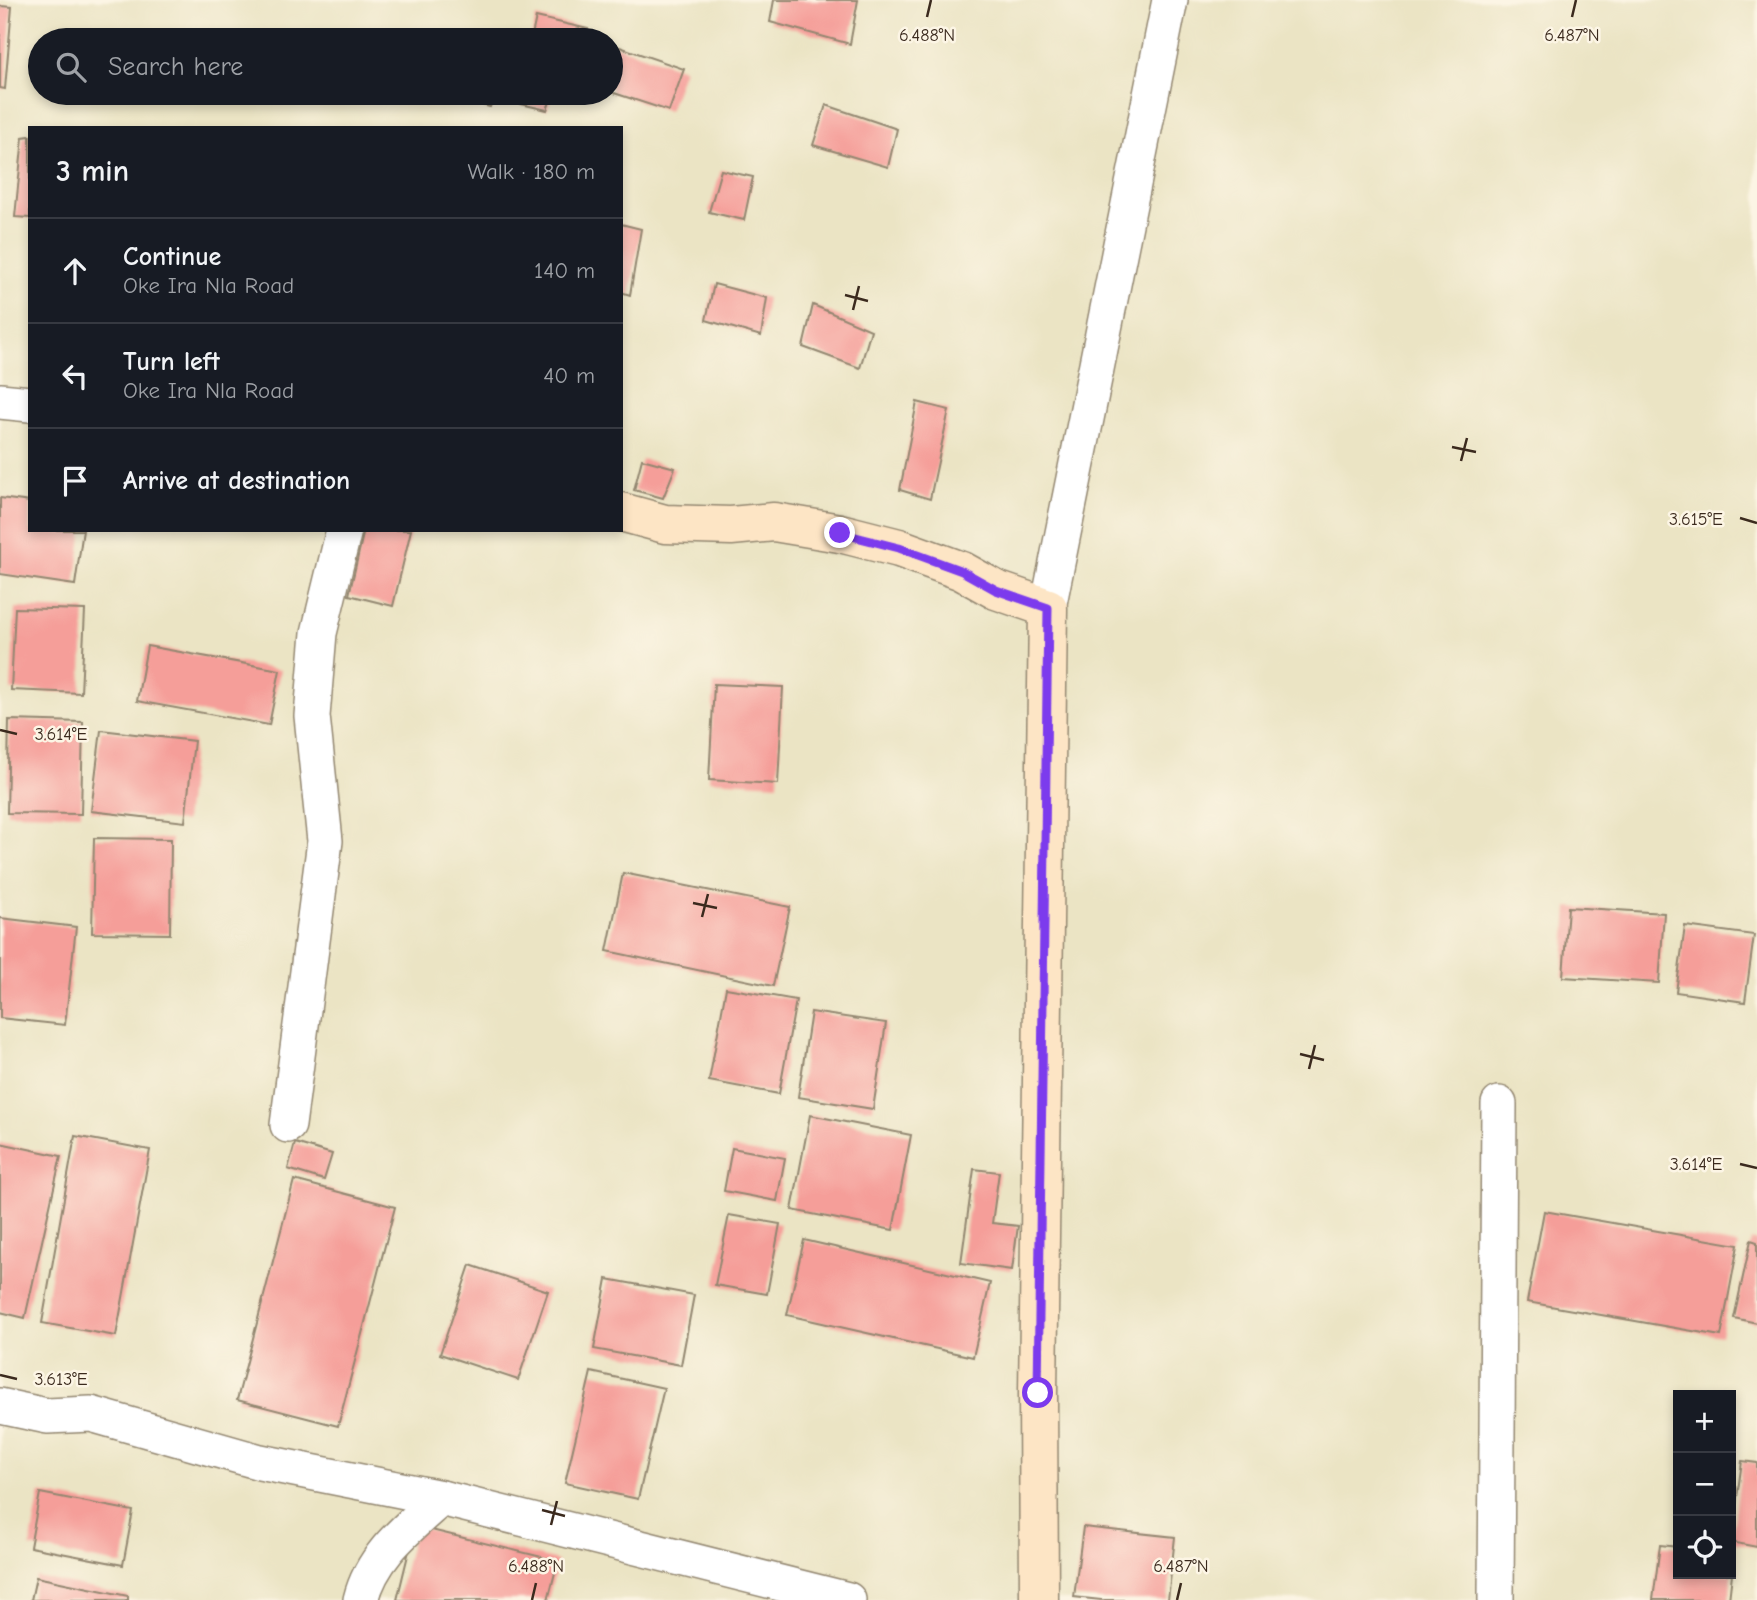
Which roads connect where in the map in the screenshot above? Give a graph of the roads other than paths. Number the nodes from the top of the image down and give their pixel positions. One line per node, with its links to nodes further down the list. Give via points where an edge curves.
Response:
1 (1170, 0): 6 (street)
2 (0, 401): 3 (street)
3 (28, 404)
4 (623, 513): 6 (street, via 665,524 774,522 840,533 899,548)
5 (344, 532): 8 (street, via 319,633 312,716 325,841)
6 (1048, 608): 13 (street)
7 (1499, 1104): 14 (street)
8 (288, 1125)
9 (0, 1405): 10 (street, via 47,1416 91,1414 260,1462)
10 (441, 1498): 11 (street, via 377,1560); 12 (street)
11 (361, 1600)
12 (848, 1600)
13 (1039, 1600)
14 (1496, 1600)

